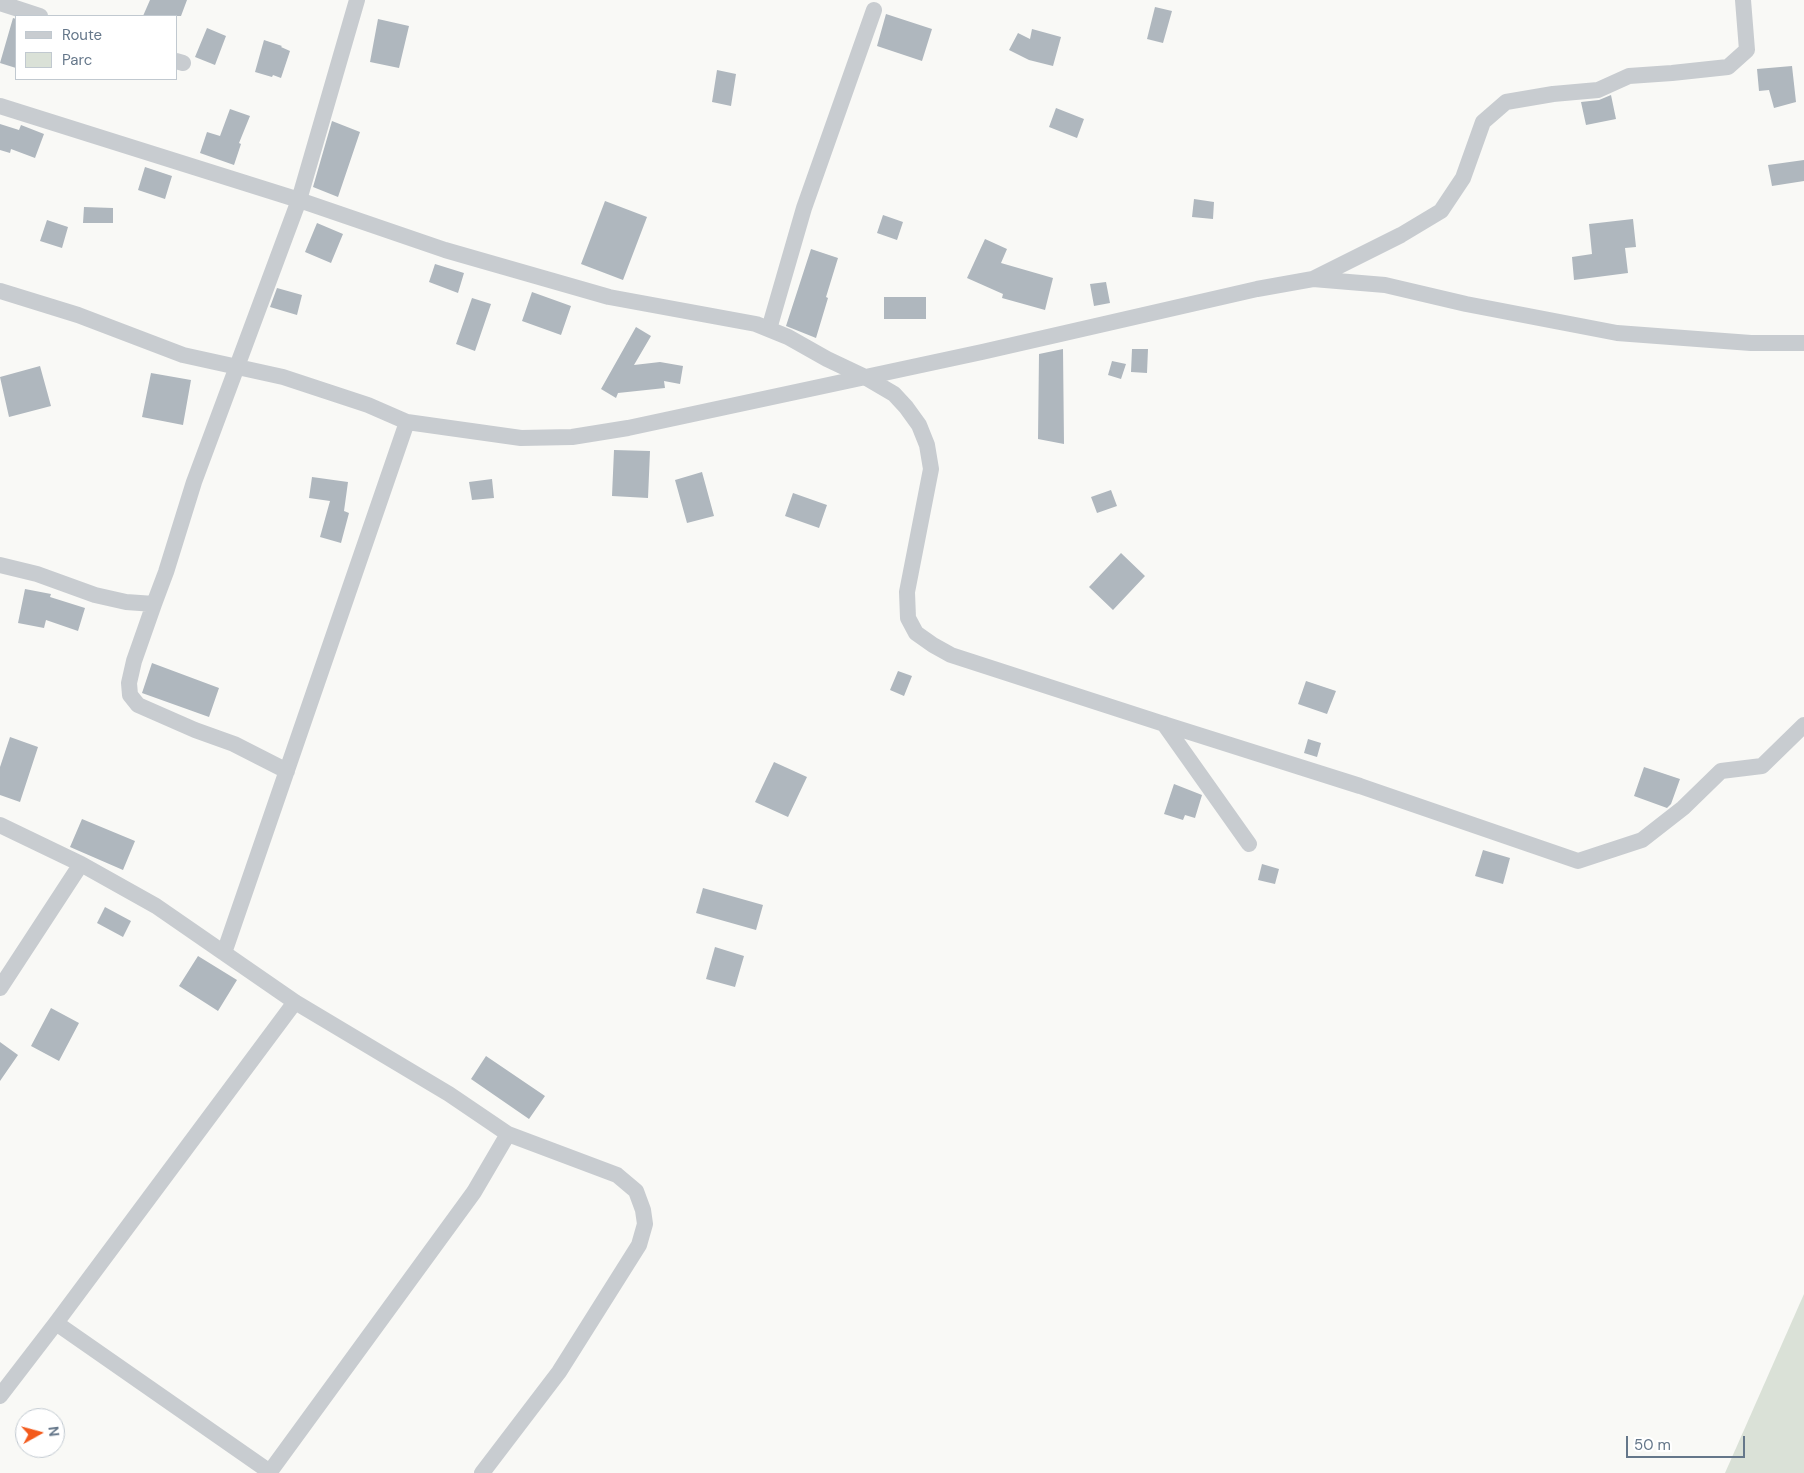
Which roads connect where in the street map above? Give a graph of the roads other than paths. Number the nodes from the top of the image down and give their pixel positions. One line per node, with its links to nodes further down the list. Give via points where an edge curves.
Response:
1 (357, 0): 7 (street)
2 (1743, 0): 8 (street, via 1747,50 1728,67 1629,76 1598,90 1506,102 1483,122 1463,178 1441,211)
3 (0, 3): 5 (street)
4 (874, 10): 10 (street, via 804,208)
5 (37, 15)
6 (0, 106): 7 (street)
7 (299, 200): 10 (street, via 445,250 610,296); 12 (street)
8 (1313, 279): 11 (street, via 1385,285 1617,333); 13 (street)
9 (0, 290): 12 (street, via 78,315 183,355)
10 (769, 329): 13 (street)
11 (1804, 344)
12 (236, 366): 14 (street, via 292,380); 16 (street)
13 (865, 377): 14 (street, via 572,437 521,438); 17 (street, via 894,394 906,407 919,425 927,445 931,469 907,592 908,618 916,633 951,655)
14 (408, 422): 19 (street)
15 (0, 565): 16 (street, via 37,574 94,595)
16 (154, 604): 19 (street, via 134,660 130,695 138,705 234,744)
17 (1164, 724): 18 (street, via 1360,786 1578,861 1642,840 1683,808 1721,771 1762,766); 21 (street)
18 (1804, 725)
19 (287, 771): 23 (street)
20 (0, 824): 22 (street)
21 (1250, 844)
22 (81, 864): 23 (street, via 156,906); 24 (street)
23 (224, 953): 25 (street)
24 (0, 988)
25 (295, 1002): 26 (street, via 449,1094); 27 (street)
26 (508, 1134): 29 (street, via 474,1192); 30 (street, via 617,1175 636,1191 646,1224 639,1245 559,1372)
27 (56, 1323): 28 (street); 29 (street)
28 (0, 1396)
29 (269, 1472)
30 (482, 1473)

